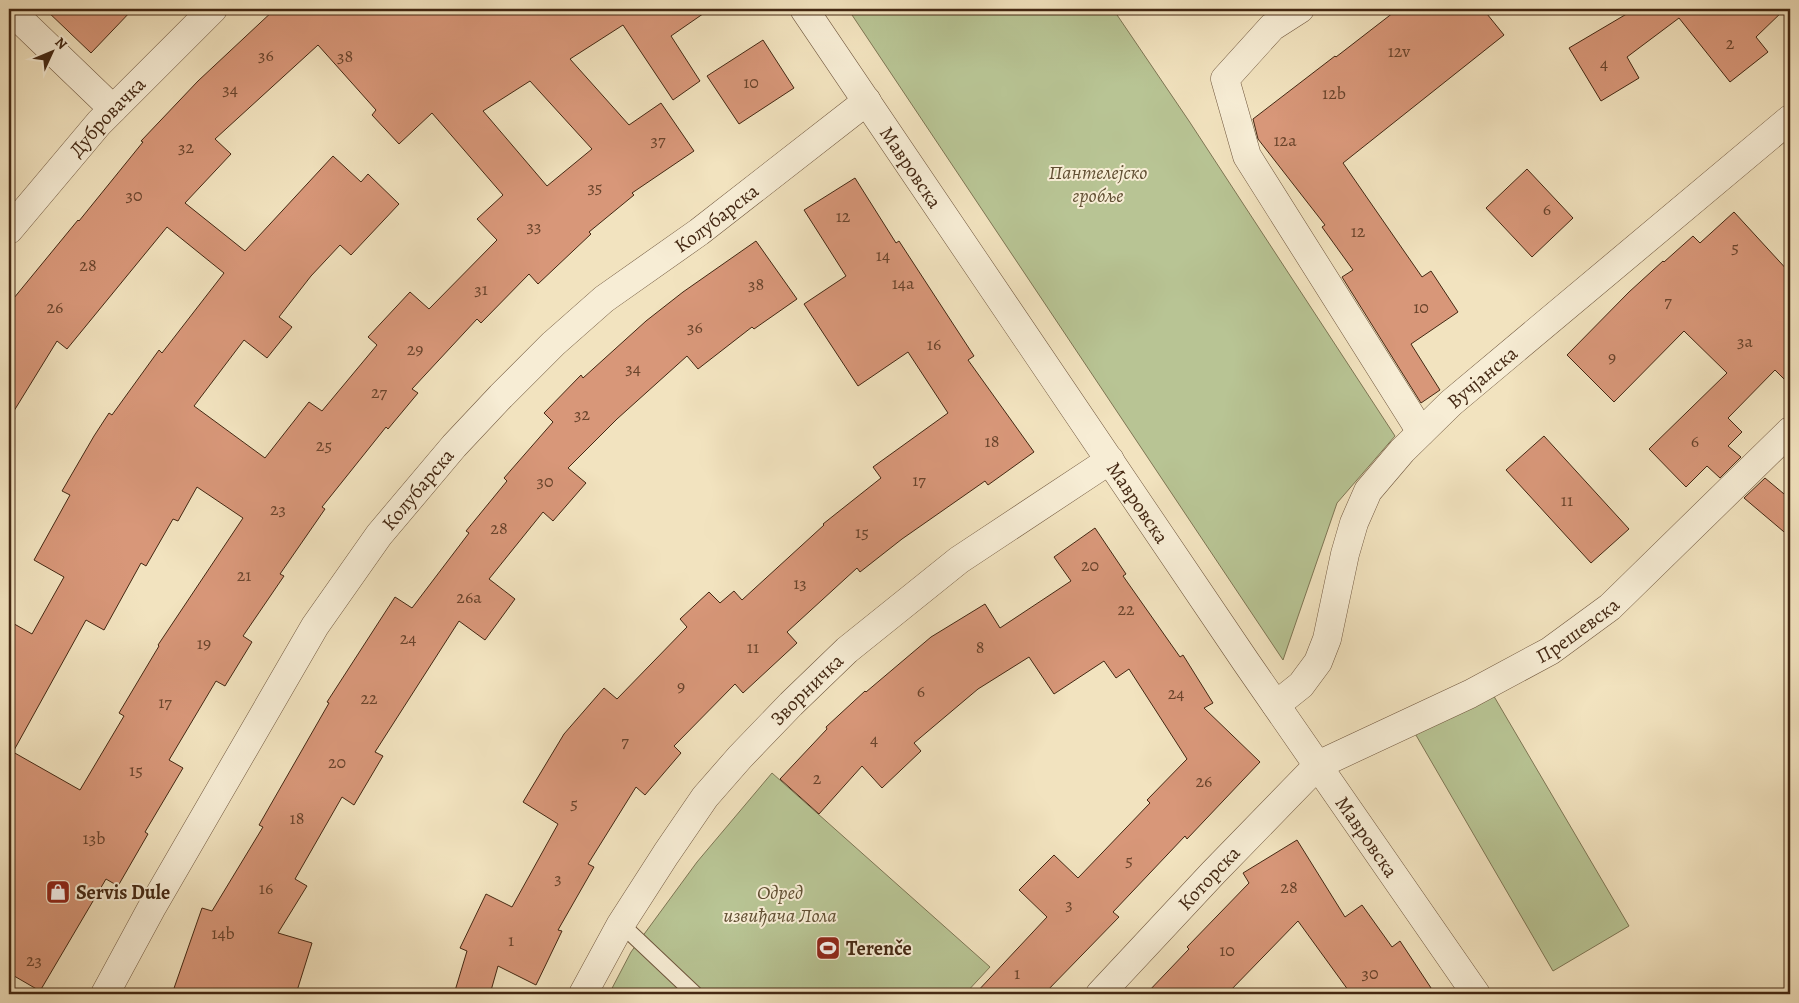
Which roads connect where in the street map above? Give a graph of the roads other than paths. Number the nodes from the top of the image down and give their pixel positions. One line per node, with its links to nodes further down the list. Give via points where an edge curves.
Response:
1 (9, 9): 6 (street)
2 (212, 9): 6 (street, Дубровачка)
3 (804, 9): 5 (street, Мавровска)
4 (1300, 9): 9 (street, via 1272,27 1225,79 1247,156)
5 (867, 101): 11 (street, Мавровска); 15 (street, Колубарска, via 699,232 604,299 507,389 454,446 379,535 315,626)
6 (112, 109): 8 (street, Дубровачка)
7 (1790, 119): 9 (street, Вучјанска)
8 (9, 230)
9 (1420, 432): 12 (street, Вучјанска, via 1368,491 1354,523 1327,639 1318,662 1301,685)
10 (1790, 432): 13 (street, Прешевска, via 1610,606 1550,652 1470,694)
11 (1110, 460): 12 (street, Мавровска); 14 (street, Зворничка, via 959,560 847,650 791,704 705,797)
12 (1276, 705): 13 (street, Мавровска)
13 (1318, 765): 18 (street, Которска); 19 (street, Мавровска)
14 (620, 924): 16 (street, Зворничка); 17 (lane)
15 (105, 994)
16 (583, 994)
17 (695, 994)
18 (1100, 994)
19 (1476, 994)

